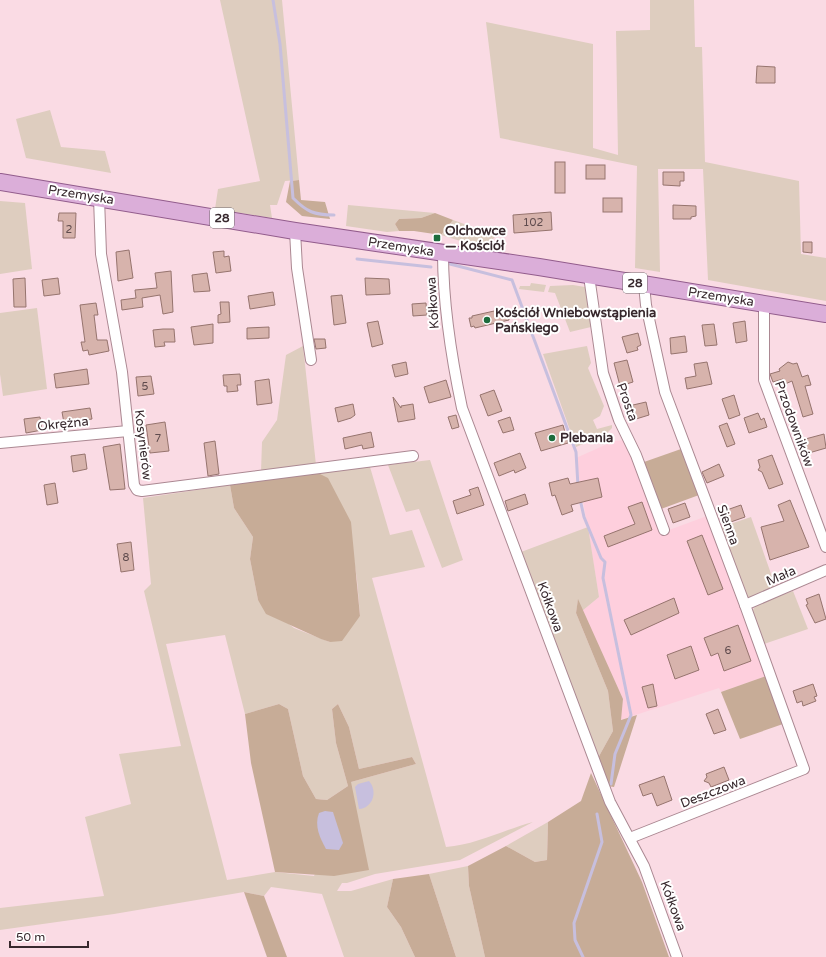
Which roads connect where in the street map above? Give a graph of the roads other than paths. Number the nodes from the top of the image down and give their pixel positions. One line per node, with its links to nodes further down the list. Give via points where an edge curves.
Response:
1 (0, 182): 2 (main road, Przemyska / 28)
2 (99, 198): 3 (main road, Przemyska / 28, via 177,215); 10 (street, Kosynierów, via 101,254 122,372)
3 (295, 231): 4 (main road, Przemyska / 28); 9 (street, via 301,302)
4 (443, 253): 5 (main road, Przemyska / 28); 18 (street, Kółkowa, via 445,312 462,408 610,802)
5 (589, 276): 6 (main road, Przemyska / 28); 13 (street, Prosta, via 603,373 619,420 636,455)
6 (644, 285): 7 (main road, Przemyska / 28); 16 (street, Sienna, via 665,392)
7 (764, 304): 8 (main road, Przemyska / 28); 14 (street, Przodowników, via 764,380)
8 (826, 314)
9 (310, 360)
10 (128, 430): 11 (street, Okrężna); 12 (street, Kosynierów, via 134,485 142,492)
11 (0, 443)
12 (413, 456)
13 (664, 530)
14 (826, 547)
15 (825, 574): 16 (street, Mała)
16 (745, 605): 17 (street, Sienna)
17 (804, 769): 18 (street, Deszczowa)
18 (630, 838): 19 (street, Kółkowa, via 644,866)
19 (677, 957)

